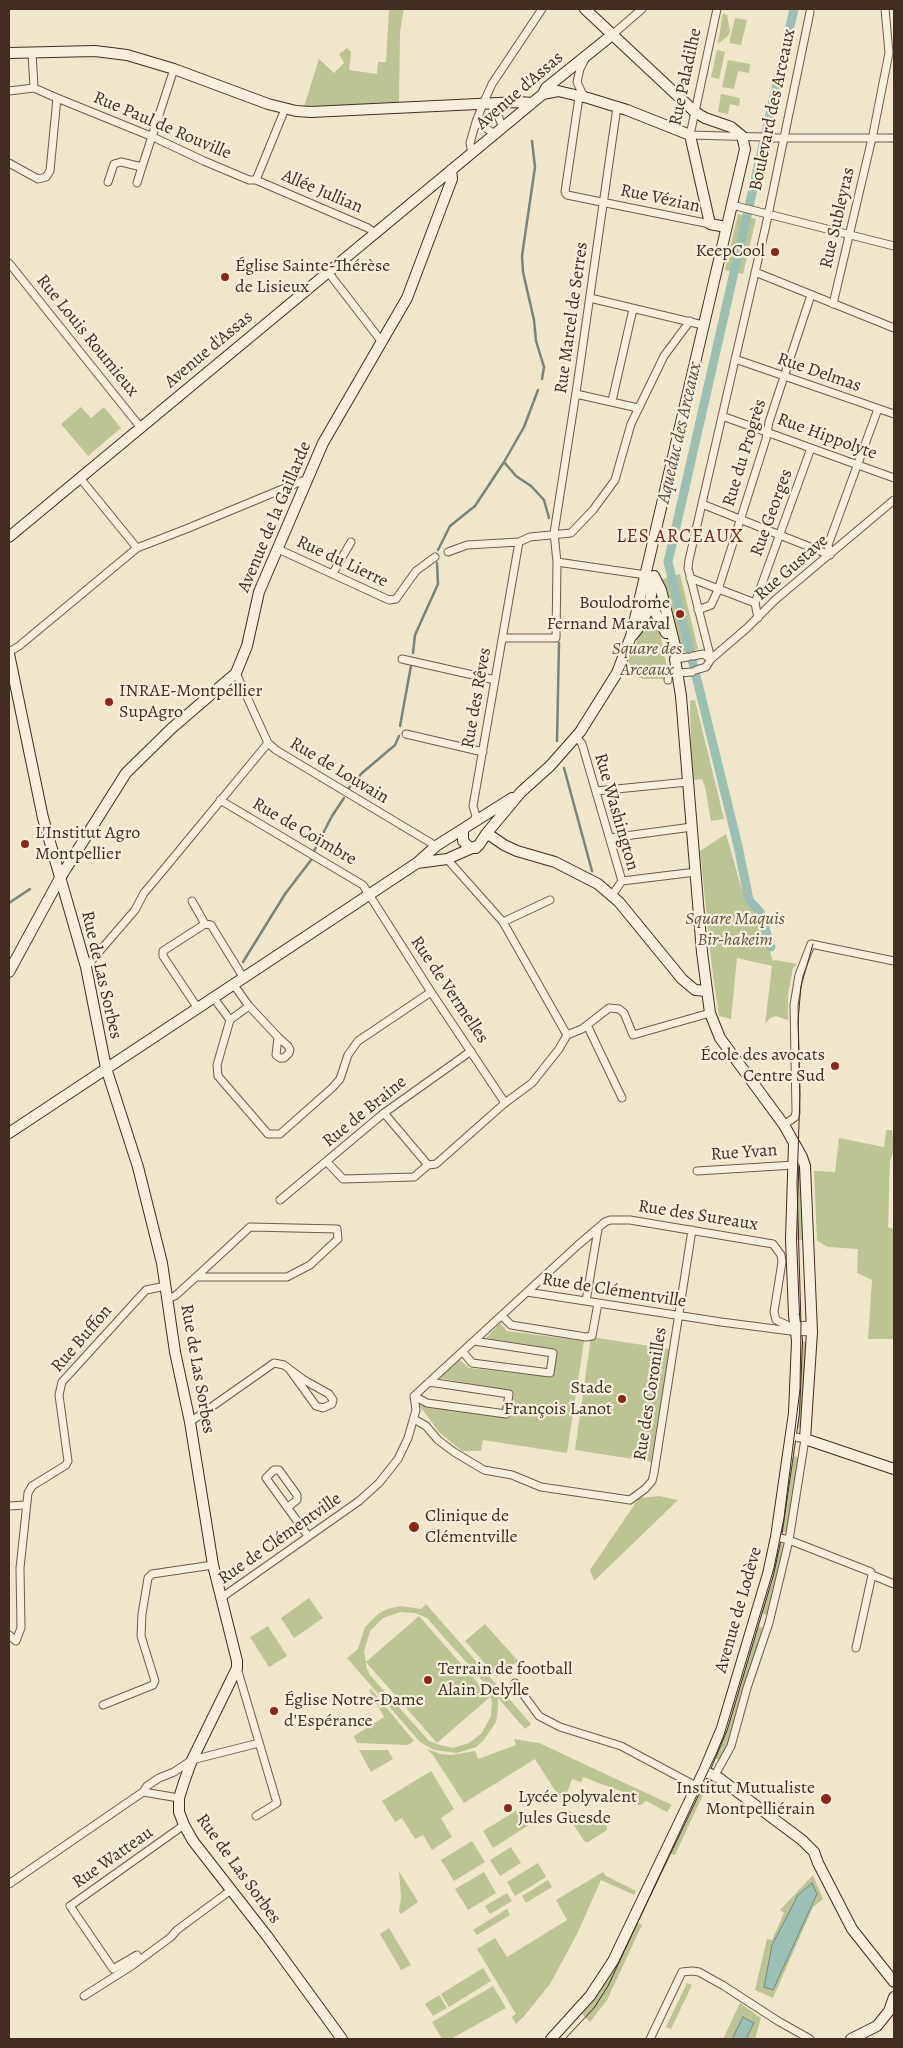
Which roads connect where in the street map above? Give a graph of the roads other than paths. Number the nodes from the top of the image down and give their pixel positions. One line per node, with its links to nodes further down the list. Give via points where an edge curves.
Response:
1 (542, 9): 18 (street, via 492,84)
2 (585, 9): 7 (street)
3 (642, 9): 7 (street, Avenue d'Assas)
4 (717, 9): 21 (street, Rue Paladilhe)
5 (885, 9): 27 (street, Rue Subleyras, via 889,53)
6 (810, 12): 28 (street, Boulevard des Arceaux)
7 (612, 35): 10 (street, Avenue d'Assas); 21 (street)
8 (32, 52): 9 (street); 11 (street, via 95,51 128,55); 12 (street)
9 (9, 53)
10 (590, 53): 14 (street, Avenue d'Assas, via 546,88); 15 (street, Avenue d'Assas, via 580,69 577,82)
11 (174, 69): 20 (street); 26 (street)
12 (34, 88): 13 (street); 16 (street, Rue Paul de Rouville)
13 (9, 91)
14 (543, 94): 15 (street, via 558,91); 17 (street, Avenue d'Assas)
15 (583, 97): 19 (street); 37 (street, Rue Vézian, via 565,192)
16 (57, 98): 26 (street, Rue Paul de Rouville); 31 (street, via 50,171 46,177 38,179)
17 (532, 103): 18 (street); 23 (street, Avenue d'Assas)
18 (486, 104): 20 (street, via 310,112); 22 (street); 23 (street, via 498,115)
19 (617, 106): 24 (street); 37 (street, Rue Marcel de Serres)
20 (285, 109): 34 (street)
21 (695, 112): 24 (street, Rue Paladilhe); 25 (street, via 731,127)
22 (476, 122): 23 (street); 30 (street, via 470,144)
23 (499, 131): 30 (street, Avenue d'Assas)
24 (690, 135): 25 (street); 40 (street, Rue Paladilhe)
25 (742, 136): 28 (street); 38 (street, Boulevard des Arceaux, via 745,147)
26 (153, 137): 32 (street); 34 (street, Rue Paul de Rouville, via 249,180)
27 (872, 137): 28 (street); 29 (street); 43 (street, Rue Subleyras)
28 (783, 138): 39 (street, Boulevard des Arceaux)
29 (894, 138)
30 (472, 153): 33 (street, Avenue d'Assas)
31 (9, 163)
32 (142, 167): 35 (street, via 121,162 114,164); 36 (street)
33 (451, 170): 42 (street, Avenue d'Assas); 55 (street, Avenue de la Gaillarde, via 452,179 407,298)
34 (256, 180): 42 (street, Allée Jullian)
35 (108, 182)
36 (137, 183)
37 (604, 202): 40 (street, Rue Vézian); 49 (street, Rue Marcel de Serres)
38 (732, 205): 39 (street, Boulevard des Arceaux); 41 (street, Boulevard des Arceaux)
39 (768, 214): 43 (street); 47 (street, Boulevard des Arceaux)
40 (710, 224): 41 (street)
41 (726, 227): 53 (street, Boulevard des Arceaux)
42 (375, 233): 46 (street, Avenue d'Assas)
43 (850, 235): 44 (street); 50 (street, Rue Subleyras)
44 (894, 246)
45 (9, 263): 64 (street, Rue Louis Roumieux)
46 (328, 272): 55 (street); 64 (street, Avenue d'Assas)
47 (755, 272): 48 (street); 56 (street, Boulevard des Arceaux)
48 (811, 295): 50 (street); 57 (street, Rue du Progrès)
49 (590, 298): 51 (street); 58 (street, Rue Marcel de Serres)
50 (833, 304): 54 (street)
51 (633, 309): 52 (street); 59 (street)
52 (690, 321): 53 (street); 60 (street, via 664,356)
53 (703, 325): 86 (street, Boulevard des Arceaux, via 651,552)
54 (894, 328)
55 (382, 342): 70 (street, Avenue de la Gaillarde, via 327,436)
56 (735, 359): 57 (street, Rue Delmas); 63 (street, Boulevard des Arceaux)
57 (785, 376): 61 (street, Rue Delmas); 65 (street, Rue du Progrès)
58 (576, 394): 59 (street); 74 (street, Rue Marcel de Serres)
59 (612, 401): 60 (street)
60 (638, 408): 74 (street, via 615,480 571,533)
61 (878, 409): 62 (street, Rue Delmas); 67 (street)
62 (894, 414)
63 (722, 416): 65 (street, Rue Hippolyte); 72 (street, Boulevard des Arceaux)
64 (142, 428): 68 (street, Avenue d'Assas)
65 (767, 432): 66 (street, Rue Hippolyte); 73 (street, Rue du Progrès)
66 (811, 448): 67 (street, Rue Hippolyte); 75 (street, Rue Georges)
67 (858, 464): 69 (street, Rue Hippolyte); 82 (street, via 828,545)
68 (80, 478): 76 (street, Avenue d'Assas); 79 (street)
69 (894, 478)
70 (307, 480): 79 (street); 80 (street, Avenue de la Gaillarde)
71 (894, 500): 82 (street, Rue Gustave)
72 (702, 504): 73 (street); 87 (street, Boulevard des Arceaux, via 689,560)
73 (740, 518): 75 (street); 88 (street, Rue du Progrès)
74 (554, 534): 78 (street); 84 (street, Rue des Rêves)
75 (781, 535): 82 (street); 90 (street, Rue Georges)
76 (9, 537)
77 (351, 542): 85 (street)
78 (519, 542): 81 (street, via 467,545); 95 (street)
79 (137, 548): 96 (street)
80 (278, 549): 85 (street, Rue du Lierre); 101 (street, Avenue de la Gaillarde, via 259,592 247,646)
81 (448, 552)
82 (830, 555): 93 (street, Rue Gustave)
83 (435, 557): 85 (street, Rue du Lierre, via 416,572 396,599 389,600)
84 (557, 562): 86 (street); 95 (street, Rue des Rêves, via 556,638)
85 (333, 573)
86 (650, 575): 89 (street); 91 (street); 98 (street, via 661,590)
87 (690, 578): 88 (street); 92 (street, Boulevard des Arceaux)
88 (718, 590): 90 (street); 92 (street, Rue du Progrès, via 712,605)
89 (640, 598): 91 (street); 94 (street)
90 (755, 603): 93 (street)
91 (649, 608): 94 (street); 98 (street, via 664,628)
92 (698, 610): 99 (street, Boulevard des Arceaux)
93 (758, 618): 99 (street, Rue Gustave)
94 (632, 636): 104 (street, via 617,673)
95 (502, 638): 102 (street, Rue des Rêves)
96 (9, 653): 121 (street, Rue de Las Sorbes, via 43,818)
97 (402, 659): 102 (street)
98 (675, 659): 99 (street, via 704,654); 100 (street, Avenue de Lodève)
99 (710, 659): 100 (street, Rue Gustave, via 706,667)
100 (678, 673): 107 (street, Avenue de Lodève)
101 (236, 674): 105 (street, Rue de Louvain); 121 (street, Avenue de la Gaillarde, via 126,772)
102 (495, 680): 106 (street, Rue des Rêves)
103 (406, 734): 106 (street)
104 (576, 736): 108 (street, Rue Washington, via 582,744); 109 (street)
105 (268, 743): 110 (street); 116 (street, Rue de Louvain)
106 (483, 752): 111 (street, Rue des Rêves, via 473,806 476,816)
107 (688, 782): 108 (street); 112 (street, Avenue de Lodève)
108 (596, 791): 115 (street, Rue Washington)
109 (521, 792): 111 (street); 114 (street)
110 (220, 800): 123 (street, Rue de Coïmbre, via 356,880); 130 (street, via 144,894 135,910)
111 (472, 824): 113 (street); 114 (street, via 482,827)
112 (692, 827): 115 (street); 120 (street, Avenue de Lodève)
113 (463, 830): 116 (street); 117 (street, via 463,841)
114 (486, 834): 117 (street); 124 (street, via 517,851 572,869)
115 (610, 838): 122 (street, Rue Washington)
116 (436, 846): 119 (street)
117 (476, 848): 118 (street)
118 (447, 859): 119 (street); 127 (street)
119 (417, 863): 123 (street)
120 (696, 872): 122 (street); 134 (street, Avenue de Lodève)
121 (60, 878): 130 (street, Rue de Las Sorbes); 131 (street, Avenue de la Gaillarde)
122 (622, 881): 124 (street, Rue Washington)
123 (368, 894): 132 (street); 135 (street, Rue de Vermelles)
124 (612, 895): 134 (street, via 682,979 695,990)
125 (550, 900): 127 (street)
126 (192, 901): 128 (street)
127 (503, 922): 142 (street)
128 (206, 924): 132 (street, via 211,925); 138 (street, via 163,951 162,956)
129 (894, 961): 149 (street, via 811,944 799,975 794,1005 796,1112 794,1119)
130 (86, 967): 145 (street, Rue de Las Sorbes)
131 (9, 972)
132 (243, 977): 133 (street)
133 (232, 984): 136 (street); 137 (street)
134 (706, 991): 139 (street, Avenue de Lodève)
135 (431, 992): 140 (street, via 358,1041 332,1088 280,1134 268,1134 218,1076 217,1065); 144 (street, Rue de Vermelles)
136 (213, 997): 138 (street); 140 (street)
137 (249, 1006): 140 (street); 143 (street)
138 (197, 1007): 145 (street)
139 (710, 1013): 141 (street, via 633,1035 624,1013 609,1008); 149 (street, Avenue de Lodève, via 725,1046)
140 (230, 1020)
141 (587, 1025): 142 (street); 146 (street)
142 (567, 1035): 147 (street, via 532,1083)
143 (278, 1037)
144 (471, 1051): 147 (street, Rue de Vermelles); 148 (street, Rue de Braine)
145 (106, 1068): 150 (street); 160 (street, Rue de Las Sorbes, via 138,1167)
146 (622, 1098)
147 (505, 1103): 153 (street, via 436,1164)
148 (384, 1113): 152 (street, Rue de Braine); 153 (street)
149 (784, 1126): 151 (street, Avenue de Lodève)
150 (9, 1133)
151 (794, 1143): 154 (street, Avenue de Lodève); 168 (street, Avenue de Lodève, via 806,1166)
152 (327, 1162): 153 (street, via 343,1179 414,1177); 156 (street, Rue de Braine)
153 (428, 1165)
154 (794, 1165): 155 (street, Rue Yvan); 167 (street, Avenue de Lodève, via 791,1239)
155 (697, 1172)
156 (280, 1200)
157 (598, 1229): 158 (street, Rue des Sureaux, via 605,1222 616,1219); 161 (street, Rue des Sureaux); 163 (street)
158 (692, 1230): 166 (street, Rue des Coronilles); 167 (street, Rue des Sureaux, via 768,1242 778,1248 782,1262 774,1312 776,1320)
159 (196, 1276): 159 (street, via 250,1227 337,1229 338,1239 310,1265 287,1277); 162 (street, via 175,1296)
160 (166, 1286): 162 (street, Rue de Las Sorbes); 179 (street, Rue Buffon, via 146,1290 62,1382 59,1395 68,1461 32,1486)
161 (527, 1292): 163 (street, Rue de Clémentville); 165 (street, Rue de Clémentville)
162 (168, 1298): 175 (street, Rue de Las Sorbes, via 174,1352)
163 (586, 1301): 164 (street, Rue de Clémentville)
164 (598, 1302): 165 (street, via 592,1336 586,1337 511,1325); 166 (street, Rue de Clémentville)
165 (502, 1316): 169 (street, Rue de Clémentville)
166 (679, 1316): 167 (street, Rue de Clémentville); 174 (street, Rue des Coronilles, via 652,1480 645,1490 630,1500 541,1487 512,1475 484,1470 454,1452)
167 (795, 1328): 168 (street, Rue des Sureaux); 176 (street, Avenue de Lodève, via 796,1373)
168 (812, 1329): 177 (street, Avenue de Lodève)
169 (474, 1341): 170 (street, Rue de Clémentville); 170 (street, via 553,1353 550,1373 472,1363)
170 (463, 1352): 172 (street, Rue de Clémentville)
171 (290, 1370): 171 (street, via 316,1406 323,1408 332,1404 329,1394); 175 (street, via 281,1363 272,1363)
172 (428, 1382): 173 (street, Rue de Clémentville); 173 (street, via 509,1394 506,1414 427,1403)
173 (414, 1396): 174 (street, Rue de Clémentville)
174 (414, 1419): 182 (street, Rue de Clémentville, via 398,1460 379,1483)
175 (190, 1422): 185 (street, Rue de Las Sorbes)
176 (791, 1436): 177 (street); 183 (street, Avenue de Lodève)
177 (805, 1439): 178 (street); 184 (street, Avenue de Lodève)
178 (894, 1469)
179 (25, 1505): 180 (street); 189 (street, Rue Buffon, via 20,1578 22,1619 16,1641)
180 (9, 1506)
181 (288, 1507): 181 (street, via 297,1500 297,1495 279,1470 274,1470 266,1478); 182 (street)
182 (308, 1536): 188 (street, Rue de Clémentville)
183 (776, 1537): 184 (street); 196 (street, Avenue de Lodève, via 758,1612 720,1734)
184 (789, 1540): 186 (street); 198 (street, Avenue de Lodève, via 769,1623 731,1746)
185 (213, 1565): 188 (street, Rue de Las Sorbes); 193 (street, via 152,1574 148,1578 141,1636 155,1680 153,1685)
186 (872, 1575): 187 (street); 190 (street)
187 (894, 1584)
188 (221, 1598): 191 (street, Rue de Las Sorbes, via 235,1648)
189 (9, 1635)
190 (856, 1648)
191 (237, 1668): 194 (street); 195 (street, Rue de Las Sorbes)
192 (515, 1683): 200 (street, via 539,1716 560,1727 621,1746)
193 (103, 1705)
194 (259, 1743): 195 (street); 203 (street, via 277,1803)
195 (192, 1760): 197 (street); 199 (street, Rue de Las Sorbes)
196 (704, 1771): 198 (street); 200 (street, Avenue de Lodève)
197 (174, 1772): 199 (street); 201 (street, via 159,1778)
198 (715, 1775): 208 (street, via 814,1852 852,1929)
199 (184, 1782): 202 (street, Rue de Las Sorbes)
200 (696, 1786): 212 (street, Avenue de Lodève, via 605,1976)
201 (143, 1792): 202 (street); 205 (street)
202 (179, 1798): 204 (street, Rue de Las Sorbes, via 179,1812)
203 (256, 1816)
204 (184, 1825): 206 (street, Rue de Las Sorbes); 207 (street, Rue Watteau, via 70,1906 113,1969)
205 (9, 1884)
206 (231, 1890): 209 (street, via 133,1965); 211 (street, Rue de Las Sorbes)
207 (137, 1955)
208 (894, 1982): 210 (street, via 890,1991)
209 (84, 1996)
210 (894, 1997): 215 (street, via 877,2026)
211 (342, 2039)
212 (551, 2039)
213 (650, 2039): 214 (street, via 682,1972 699,1972)
214 (810, 2039)
215 (851, 2039)

